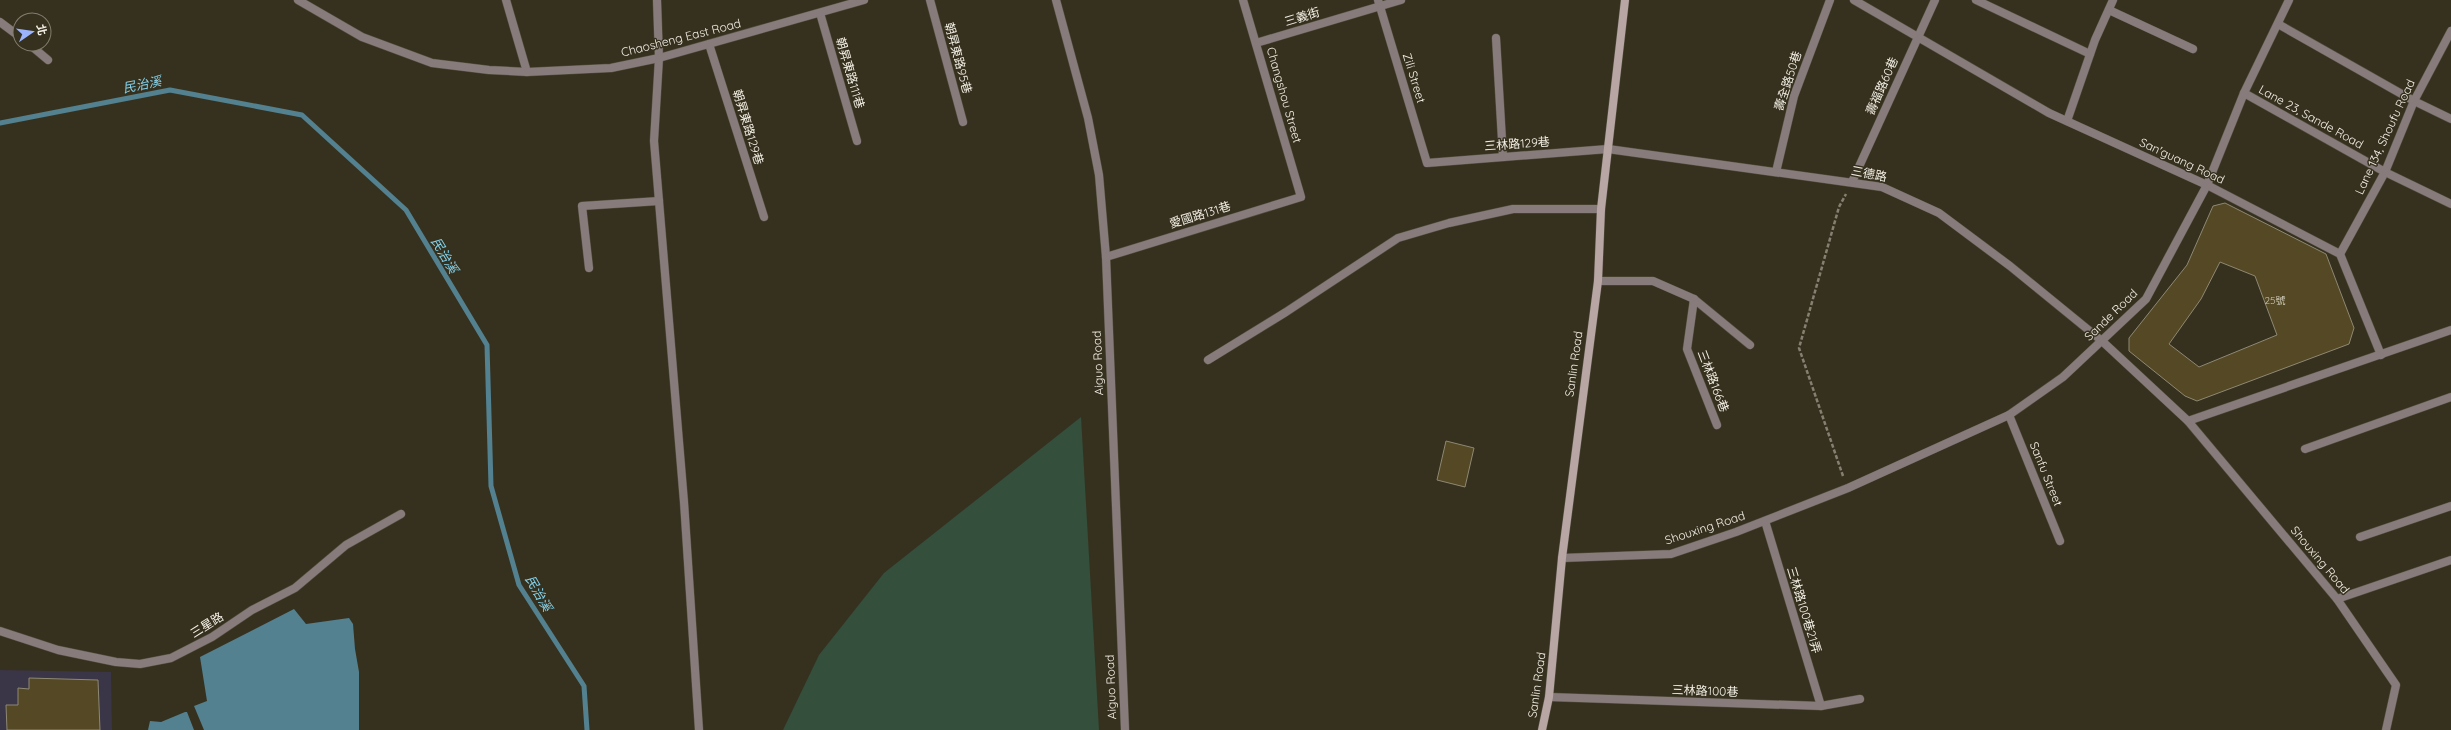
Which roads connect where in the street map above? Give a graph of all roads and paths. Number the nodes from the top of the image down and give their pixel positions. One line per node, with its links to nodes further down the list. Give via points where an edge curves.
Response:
1 (298, 0): 32 (street, Chaosheng East Road, via 362,37 432,63)
2 (506, 0): 32 (street)
3 (657, 0): 30 (street)
4 (864, 0): 18 (street, Chaosheng East Road)
5 (930, 0): 36 (street, 朝昇東路95巷)
6 (1056, 0): 52 (street, Aiguo Road, via 1088,118 1099,175)
7 (1243, 0): 25 (street, Changshou Street)
8 (1402, 0): 16 (street, 三義街)
9 (1625, 0): 39 (main road, Sanlin Road)
10 (1830, 0): 42 (street, 壽全路50巷, via 1794,96)
11 (1854, 0): 23 (street, San'guang Road)
12 (1935, 0): 23 (street, 壽福路60巷)
13 (1976, 0): 29 (street)
14 (2114, 0): 17 (street)
15 (2289, 0): 20 (street, Sande Road)
16 (1380, 3): 25 (street, 三義街); 41 (street, Zili Street)
17 (2109, 10): 27 (street); 29 (street)
18 (820, 13): 26 (street, Chaosheng East Road); 38 (street, 朝昇東路111巷)
19 (0, 22): 21 (street)
20 (2278, 24): 33 (street, Sande Road); 34 (street)
21 (12, 31)
22 (2451, 32): 34 (street, Lane 134, Shoufu Road)
23 (1918, 37): 37 (street, San'guang Road); 44 (street, 壽福路60巷)
24 (1496, 38): 40 (street)
25 (1256, 43): 46 (street, Changshou Street)
26 (709, 44): 30 (street, Chaosheng East Road); 50 (street, 朝昇東路129巷)
27 (2193, 49)
28 (38, 52): 31 (street)
29 (2090, 54): 37 (street)
30 (659, 58): 32 (street, Chaosheng East Road, via 611,68); 47 (street, via 654,141)
31 (48, 60)
32 (526, 72)
33 (2244, 94): 43 (street, Lane 23, Sande Road); 45 (street, Sande Road)
34 (2414, 101): 35 (street); 43 (street, Lane 134, Shoufu Road)
35 (2451, 119)
36 (963, 122)
37 (2067, 122): 45 (street, San'guang Road)
38 (857, 141)
39 (1608, 149): 40 (street, 三林路129巷); 42 (street, 三德路); 49 (main road, Sanlin Road)
40 (1502, 157): 41 (street, 三林路129巷)
41 (1427, 162)
42 (1776, 172): 44 (street, 三德路)
43 (2385, 172): 48 (street, Lane 23, Sande Road); 51 (street, Lane 134, Shoufu Road)
44 (1852, 182): 57 (street, 三德路, via 1882,186 1939,213 2010,266); 66 (path, via 1839,207 1799,348)
45 (2207, 185): 51 (street, San'guang Road); 57 (street, Sande Road, via 2146,298)
46 (1301, 197): 52 (street, 愛國路131巷)
47 (659, 201): 53 (street, via 582,206); 79 (street)
48 (2451, 204)
49 (1601, 209): 54 (main road, Sanlin Road); 60 (street, via 1513,209 1449,223 1398,238)
50 (764, 217)
51 (2340, 254): 59 (street)
52 (1106, 257): 80 (street, Aiguo Road)
53 (590, 268)
54 (1598, 281): 55 (street, via 1653,281); 72 (main road, Sanlin Road)
55 (1694, 299): 58 (street); 64 (street, 三林路166巷, via 1687,349)
56 (2451, 330): 59 (street)
57 (2102, 341): 62 (street, Sande Road, via 2064,377); 63 (street, Shouxing Road)
58 (1750, 345)
59 (2381, 355): 63 (street)
60 (1208, 360)
61 (2451, 397): 65 (street)
62 (2009, 415): 66 (street, Sande Road); 71 (street, Sanfu Street)
63 (2188, 421): 74 (street, Shouxing Road)
64 (1717, 425)
65 (2304, 449)
66 (1848, 488): 69 (street, Shouxing Road)
67 (2451, 506): 70 (street)
68 (401, 514): 75 (street, 三星路, via 346,545 295,588 252,610 212,637 172,658 140,664 116,662 58,650)
69 (1765, 521): 72 (street, Shouxing Road, via 1671,554); 78 (street, 三林路100巷21弄)
70 (2360, 537)
71 (2060, 541)
72 (1562, 558): 76 (main road, Sanlin Road)
73 (2451, 560): 74 (street)
74 (2337, 599): 82 (street, Shouxing Road, via 2396,686)
75 (0, 632)
76 (1549, 697): 78 (street, 三林路100巷); 81 (main road, Sanlin Road)
77 (1860, 700): 78 (street, 三林路100巷)
78 (1821, 706)
79 (700, 730)
80 (1125, 730)
81 (1542, 730)
82 (2386, 730)

